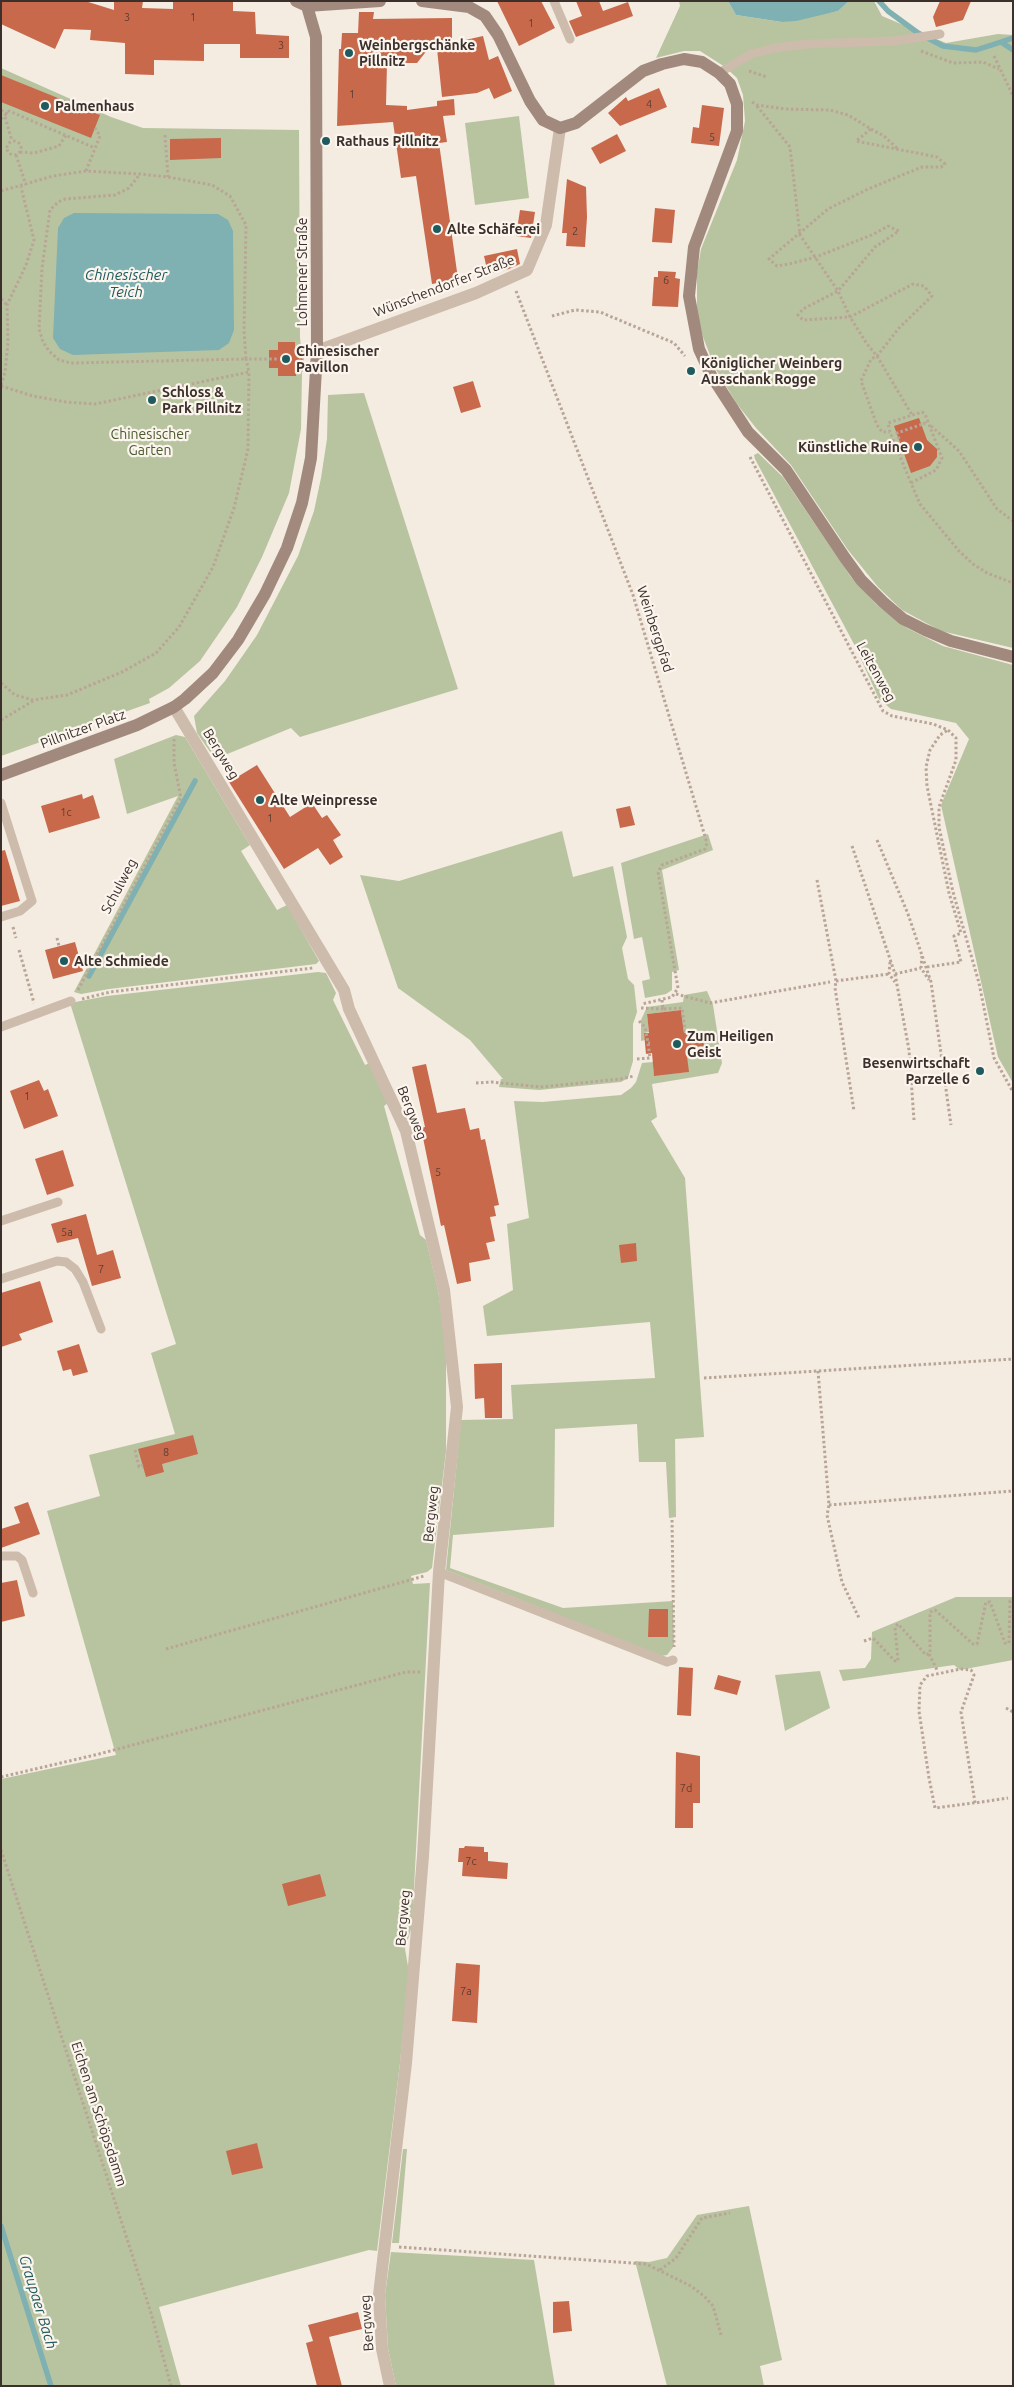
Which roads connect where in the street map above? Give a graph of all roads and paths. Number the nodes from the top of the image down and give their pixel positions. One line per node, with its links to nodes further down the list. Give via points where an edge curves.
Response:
1 (380, 1): 4 (street)
2 (422, 1): 19 (street, via 469,7 485,16 498,35 530,101 543,120)
3 (554, 1): 6 (lane)
4 (305, 2): 46 (street, Lohmener Straße, via 316,37)
5 (940, 34): 11 (lane, via 894,41 775,48 752,54)
6 (570, 39)
7 (919, 51): 9 (path, via 953,63 983,62)
8 (994, 56): 9 (path)
9 (999, 70): 13 (path)
10 (752, 72): 12 (path)
11 (719, 73): 19 (street, via 702,62 684,59 662,64 643,71 576,123); 55 (street, via 730,84 738,104 738,131 694,247 689,296 697,341 710,375)
12 (767, 77)
13 (1013, 96)
14 (752, 103): 15 (path)
15 (757, 105): 20 (path, via 830,110 848,115); 36 (path, via 790,147)
16 (1, 110): 17 (path)
17 (5, 116): 21 (path, via 9,111); 23 (path)
18 (95, 128): 26 (path, via 100,136)
19 (560, 128): 40 (street, Wünschendorfer Straße, via 546,225 527,270)
20 (871, 128): 27 (path); 27 (path, via 856,141)
21 (66, 135): 26 (path); 28 (path, via 59,146 34,153)
22 (165, 136): 32 (path)
23 (12, 141): 25 (path); 28 (path, via 20,144)
24 (1, 145): 25 (path)
25 (8, 147): 29 (path, via 10,154)
26 (95, 148): 30 (path)
27 (900, 150): 36 (path, via 937,157 945,164 922,167 868,189 828,209 806,225)
28 (20, 152): 29 (path)
29 (16, 155): 33 (path)
30 (86, 171): 31 (path); 33 (path, via 53,176)
31 (140, 174): 32 (path); 38 (path, via 129,188 115,195 58,202 50,210)
32 (168, 177): 50 (path, via 212,185 230,196 246,225)
33 (26, 185): 34 (path)
34 (21, 187): 35 (path); 37 (path)
35 (1, 191)
36 (800, 235): 39 (path); 39 (path, via 769,259 777,266)
37 (34, 240): 38 (path); 43 (path, via 26,266)
38 (44, 242): 50 (path, via 40,329 49,351 59,360 70,363)
39 (816, 257): 41 (path); 41 (path, via 888,226 899,231 875,247)
40 (511, 279): 46 (street, Wünschendorfer Straße); 90 (path, Weinbergpfad, via 633,594 707,843 705,849 662,865 658,872 678,988)
41 (838, 291): 45 (path); 45 (path, via 803,309 798,315 803,320)
42 (1, 299): 43 (path)
43 (7, 305): 52 (path, via 8,343)
44 (552, 316): 48 (path, via 574,310 600,312 674,343)
45 (850, 317): 47 (path); 47 (path, via 913,284 924,286 932,296 899,328)
46 (317, 351): 64 (street, Lohmener Straße, via 311,458 302,503 287,548 238,640 213,672)
47 (877, 356): 53 (path); 56 (path, via 871,359 862,381 876,424 882,432)
48 (684, 357)
49 (278, 359): 50 (path)
50 (246, 360): 51 (path)
51 (249, 372): 52 (path, via 95,404 33,396); 63 (path, via 248,449 234,508 213,566 179,627 156,653 122,672 67,695)
52 (1, 386)
53 (912, 415): 54 (path, via 922,412); 56 (path, via 888,423)
54 (928, 423): 57 (path, bridge, via 897,433); 58 (path, via 942,458 936,470); 59 (path, via 959,451 998,509)
55 (748, 432): 61 (street, via 786,470 855,571 903,619 951,641); 66 (path, Leitenweg, via 748,454 883,711)
56 (890, 432): 58 (path)
57 (899, 439)
58 (911, 483): 60 (path, via 920,504 959,550 987,573)
59 (1013, 521)
60 (1013, 583)
61 (1013, 657)
62 (1, 683): 63 (path, via 15,695)
63 (33, 700): 65 (path)
64 (174, 707): 68 (street, Pillnitzer Platz, via 137,725); 79 (street, Bergweg)
65 (1, 720)
66 (948, 730): 80 (path, via 940,735 930,750 926,767 927,786 949,893 961,932 954,936 962,962); 101 (path, via 956,738 956,760 938,807 939,827 953,892 979,983 994,1058)
67 (174, 735): 92 (path, Schulweg, via 174,763 181,798)
68 (1, 775)
69 (1, 804): 73 (lane, via 32,902 20,911)
70 (877, 840): 77 (path)
71 (852, 846): 78 (path)
72 (817, 880): 82 (path)
73 (1, 916)
74 (57, 938): 75 (path)
75 (58, 946)
76 (20, 950): 94 (path)
77 (922, 955): 80 (path); 81 (path)
78 (890, 962): 83 (path); 84 (path)
79 (330, 966): 92 (path, via 110,992); 118 (street, Bergweg, via 344,990 349,1008 406,1131 444,1290 456,1407)
80 (927, 967): 87 (path)
81 (920, 968): 84 (path); 87 (path)
82 (834, 974): 85 (path); 86 (path)
83 (889, 974): 85 (path); 88 (path)
84 (895, 974): 88 (path)
85 (836, 981): 89 (path)
86 (830, 982): 89 (path); 90 (path, via 710,1002)
87 (931, 982): 104 (path)
88 (896, 984): 103 (path, via 909,1050)
89 (835, 988): 102 (path)
90 (676, 994): 91 (path)
91 (662, 1000): 93 (path); 93 (path, via 642,1006)
92 (72, 1001): 94 (lane)
93 (663, 1011): 97 (path, via 682,1008 685,1032)
94 (37, 1013): 96 (lane)
95 (639, 1021): 98 (path, via 645,1027 650,1058)
96 (1, 1027)
97 (698, 1032)
98 (637, 1059)
99 (634, 1076): 100 (path, via 540,1087)
100 (476, 1083)
101 (1013, 1092)
102 (854, 1111)
103 (914, 1120)
104 (951, 1125)
105 (58, 1202): 106 (lane)
106 (1, 1221)
107 (1, 1279): 108 (lane, via 57,1261 66,1262 83,1282)
108 (102, 1329)
109 (1013, 1359): 110 (path)
110 (818, 1371): 111 (path); 115 (path)
111 (704, 1378)
112 (135, 1450): 113 (path, via 139,1467)
113 (143, 1465)
114 (1013, 1491): 115 (path)
115 (829, 1505): 122 (path, via 827,1516 842,1582)
116 (672, 1520): 126 (path)
117 (1, 1556): 120 (lane, via 17,1556 22,1560)
118 (439, 1572): 126 (lane, via 667,1662); 127 (street, Bergweg)
119 (412, 1580): 124 (path)
120 (33, 1593)
121 (1013, 1601): 125 (path, via 1010,1602 1009,1643 1005,1643 990,1602 986,1602 977,1644 973,1644 935,1610 930,1612)
122 (858, 1618)
123 (864, 1641): 125 (path, via 873,1638 898,1661 895,1627 898,1624 926,1655)
124 (166, 1649)
125 (929, 1654): 128 (path, via 939,1672)
126 (673, 1660)
127 (433, 1671): 133 (path, via 406,1672); 138 (street, Bergweg, via 423,1856 406,2063)
128 (933, 1674): 130 (path, via 920,1685); 135 (path, via 971,1670 974,1675 961,1712)
129 (1006, 1708): 131 (path)
130 (919, 1711): 132 (path); 132 (path)
131 (1013, 1712)
132 (920, 1723): 135 (path, via 935,1808)
133 (1, 1777)
134 (1008, 1798): 135 (path)
135 (975, 1803)
136 (1, 1850): 141 (path, Eichen am Schöpsdamm, via 151,2313)
137 (730, 2213): 139 (path, via 702,2218 676,2258)
138 (384, 2246): 139 (path, via 646,2264); 142 (street, Bergweg, via 378,2294 382,2349)
139 (660, 2270): 140 (path, via 704,2296 713,2306)
140 (721, 2335)
141 (171, 2386)
142 (390, 2386)

